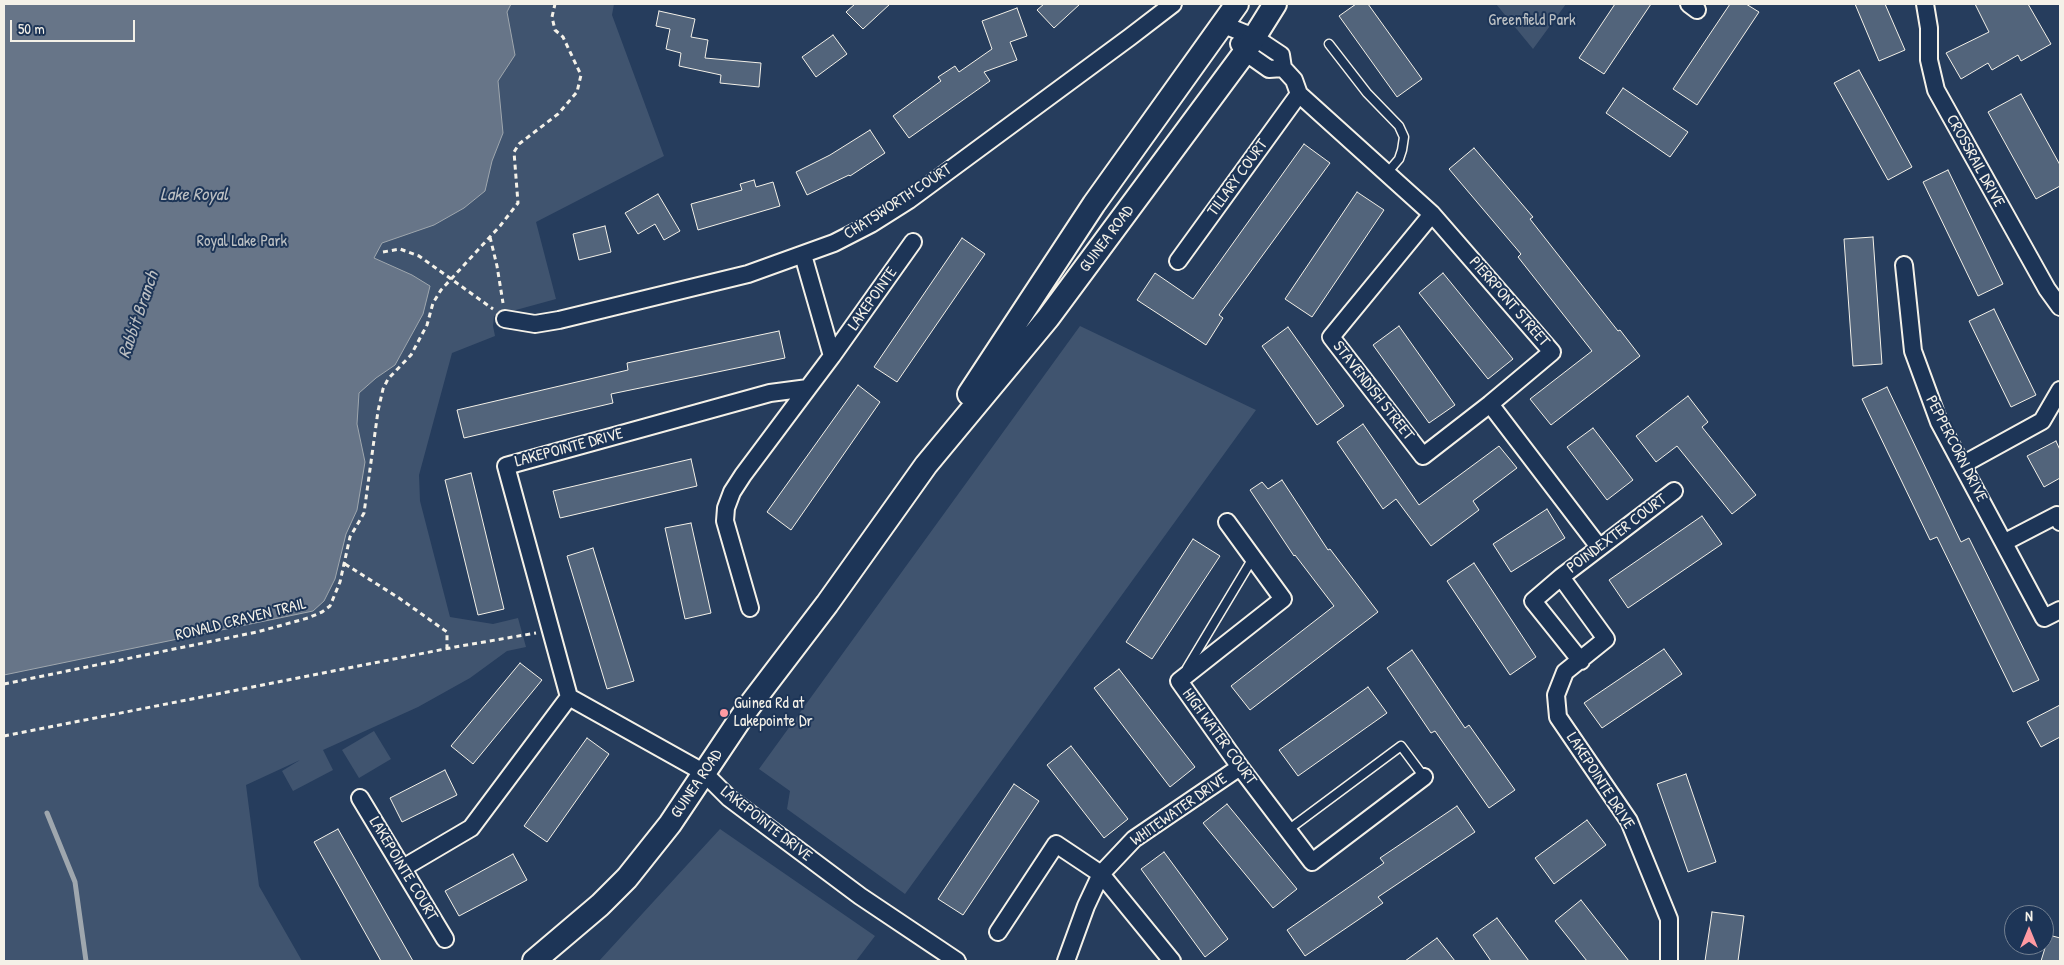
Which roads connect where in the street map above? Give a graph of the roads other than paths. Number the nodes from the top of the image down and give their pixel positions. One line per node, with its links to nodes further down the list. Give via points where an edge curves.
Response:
1 (1237, 4): 5 (main road, GUINEA ROAD)
2 (1275, 4): 7 (main road, GUINEA ROAD)
3 (1925, 4): 15 (street, CROSSRAIL DRIVE, via 1929,60 1936,90)
4 (1164, 6): 12 (street, CHATSWORTH COURT, via 909,200 871,224)
5 (1224, 25): 7 (street, PIERRPONT STREET); 21 (main road, GUINEA ROAD, via 1094,204 958,410)
6 (1329, 44): 9 (lane, via 1367,93 1399,126 1404,137 1399,159)
7 (1249, 45): 8 (street, PIERRPONT STREET, via 1269,69 1283,68 1294,80); 21 (main road, GUINEA ROAD, via 1048,318)
8 (1299, 94): 9 (street, PIERRPONT STREET); 13 (street, TILLARY COURT)
9 (1387, 173): 10 (street, PIERRPONT STREET)
10 (1432, 214): 20 (street, PIERRPONT STREET, via 1552,352); 20 (street, STAVENDISH STREET, via 1331,337 1423,456)
11 (913, 242): 17 (street, LAKEPOINTE)
12 (802, 256): 16 (street, CHATSWORTH COURT, via 748,274 559,320 535,324); 17 (street)
13 (1178, 261)
14 (1904, 265): 22 (street, PEPPERCORN DRIVE, via 1913,350 1939,422)
15 (2060, 307)
16 (506, 319)
17 (832, 356): 18 (street)
18 (808, 388): 30 (street, via 743,475 726,508 725,521); 34 (street, LAKEPOINTE DRIVE, via 770,393 506,466)
19 (2060, 390): 22 (street, via 2042,420)
20 (1490, 404): 27 (street)
21 (926, 465): 37 (main road, GUINEA ROAD)
22 (1962, 465): 26 (street, PEPPERCORN DRIVE)
23 (1674, 491): 27 (street, POINDEXTER COURT)
24 (1227, 522): 28 (street, HIGH WATER COURT)
25 (2060, 522): 26 (street, via 2057,515)
26 (2005, 542): 31 (street, PEPPERCORN DRIVE, via 2044,618)
27 (1599, 547): 29 (street, POINDEXTER COURT)
28 (1253, 558): 33 (lane); 33 (street, HIGH WATER COURT, via 1283,599)
29 (1561, 577): 32 (street, POINDEXTER COURT, via 1606,639); 32 (street, POINDEXTER COURT, via 1533,602)
30 (750, 608)
31 (2060, 610)
32 (1581, 661): 35 (street, POINDEXTER COURT, via 1565,672 1556,695)
33 (1179, 681): 36 (street, HIGH WATER COURT)
34 (569, 697): 37 (street, LAKEPOINTE DRIVE); 41 (street, via 470,828)
35 (1558, 717): 49 (street, LAKEPOINTE DRIVE, via 1629,821 1669,919)
36 (1240, 767): 40 (street, HIGH WATER COURT); 42 (street, WHITEWATER DRIVE, via 1134,839)
37 (703, 772): 45 (main road, GUINEA ROAD, via 670,824 627,878); 46 (street, LAKEPOINTE DRIVE, via 729,798 852,891)
38 (1424, 777): 40 (lane, via 1401,746); 40 (street, HIGH WATER COURT, via 1312,862)
39 (360, 798): 41 (street, LAKEPOINTE COURT)
40 (1288, 830)
41 (403, 868): 44 (street, LAKEPOINTE COURT)
42 (1101, 874): 43 (street, via 1056,844); 47 (street, WHITEWATER DRIVE); 48 (street)
43 (998, 932)
44 (445, 939)
45 (534, 961)
46 (956, 961)
47 (1066, 961)
48 (1172, 961)
49 (1669, 961)

